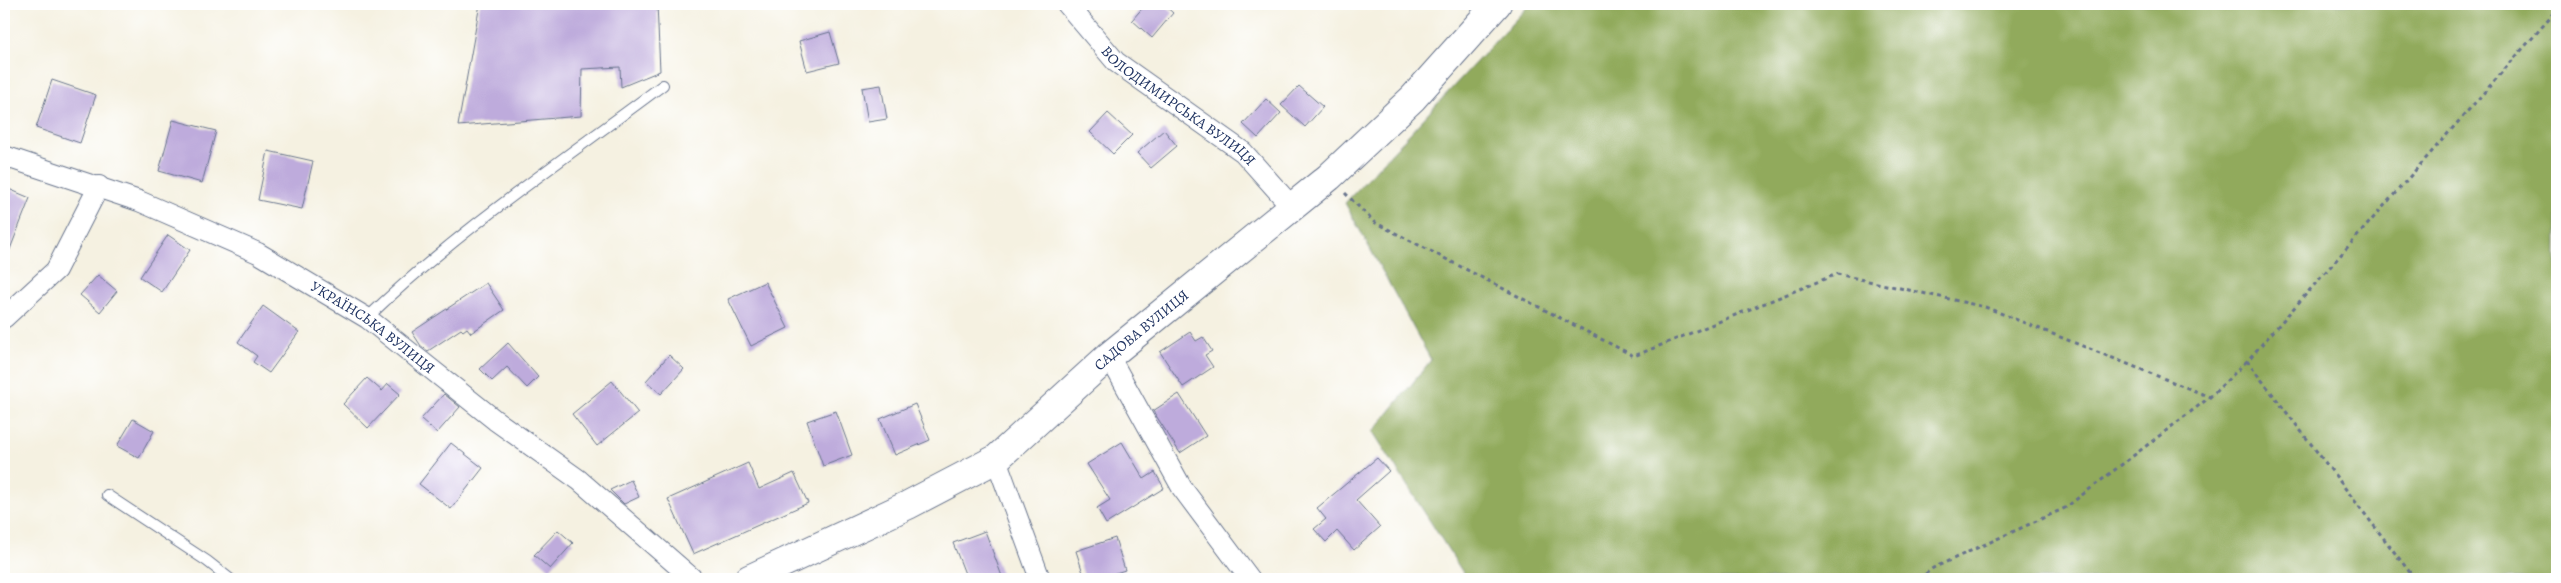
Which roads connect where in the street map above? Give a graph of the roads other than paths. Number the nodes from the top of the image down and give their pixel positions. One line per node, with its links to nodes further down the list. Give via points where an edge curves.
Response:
1 (1067, 4): 6 (street, ВОЛОДИМИРСЬКА ВУЛИЦЯ, via 1116,62 1243,152)
2 (1498, 4): 6 (street, САДОВА ВУЛИЦЯ, via 1413,98 1329,177)
3 (663, 84): 8 (lane, via 479,222)
4 (4, 156): 5 (street, УКРАЇНСЬКА ВУЛИЦЯ)
5 (99, 186): 7 (street, via 56,270); 8 (street, УКРАЇНСЬКА ВУЛИЦЯ, via 258,253)
6 (1292, 206): 9 (street, САДОВА ВУЛИЦЯ)
7 (4, 318)
8 (367, 318): 13 (street, УКРАЇНСЬКА ВУЛИЦЯ, via 495,420 579,480)
9 (1109, 356): 10 (street, САДОВА ВУЛИЦЯ); 16 (street, via 1182,488)
10 (996, 459): 14 (street, САДОВА ВУЛИЦЯ, via 908,505); 15 (street)
11 (107, 496): 12 (lane, via 207,560)
12 (230, 579)
13 (692, 579)
14 (750, 579)
15 (1040, 579)
16 (1250, 579)

